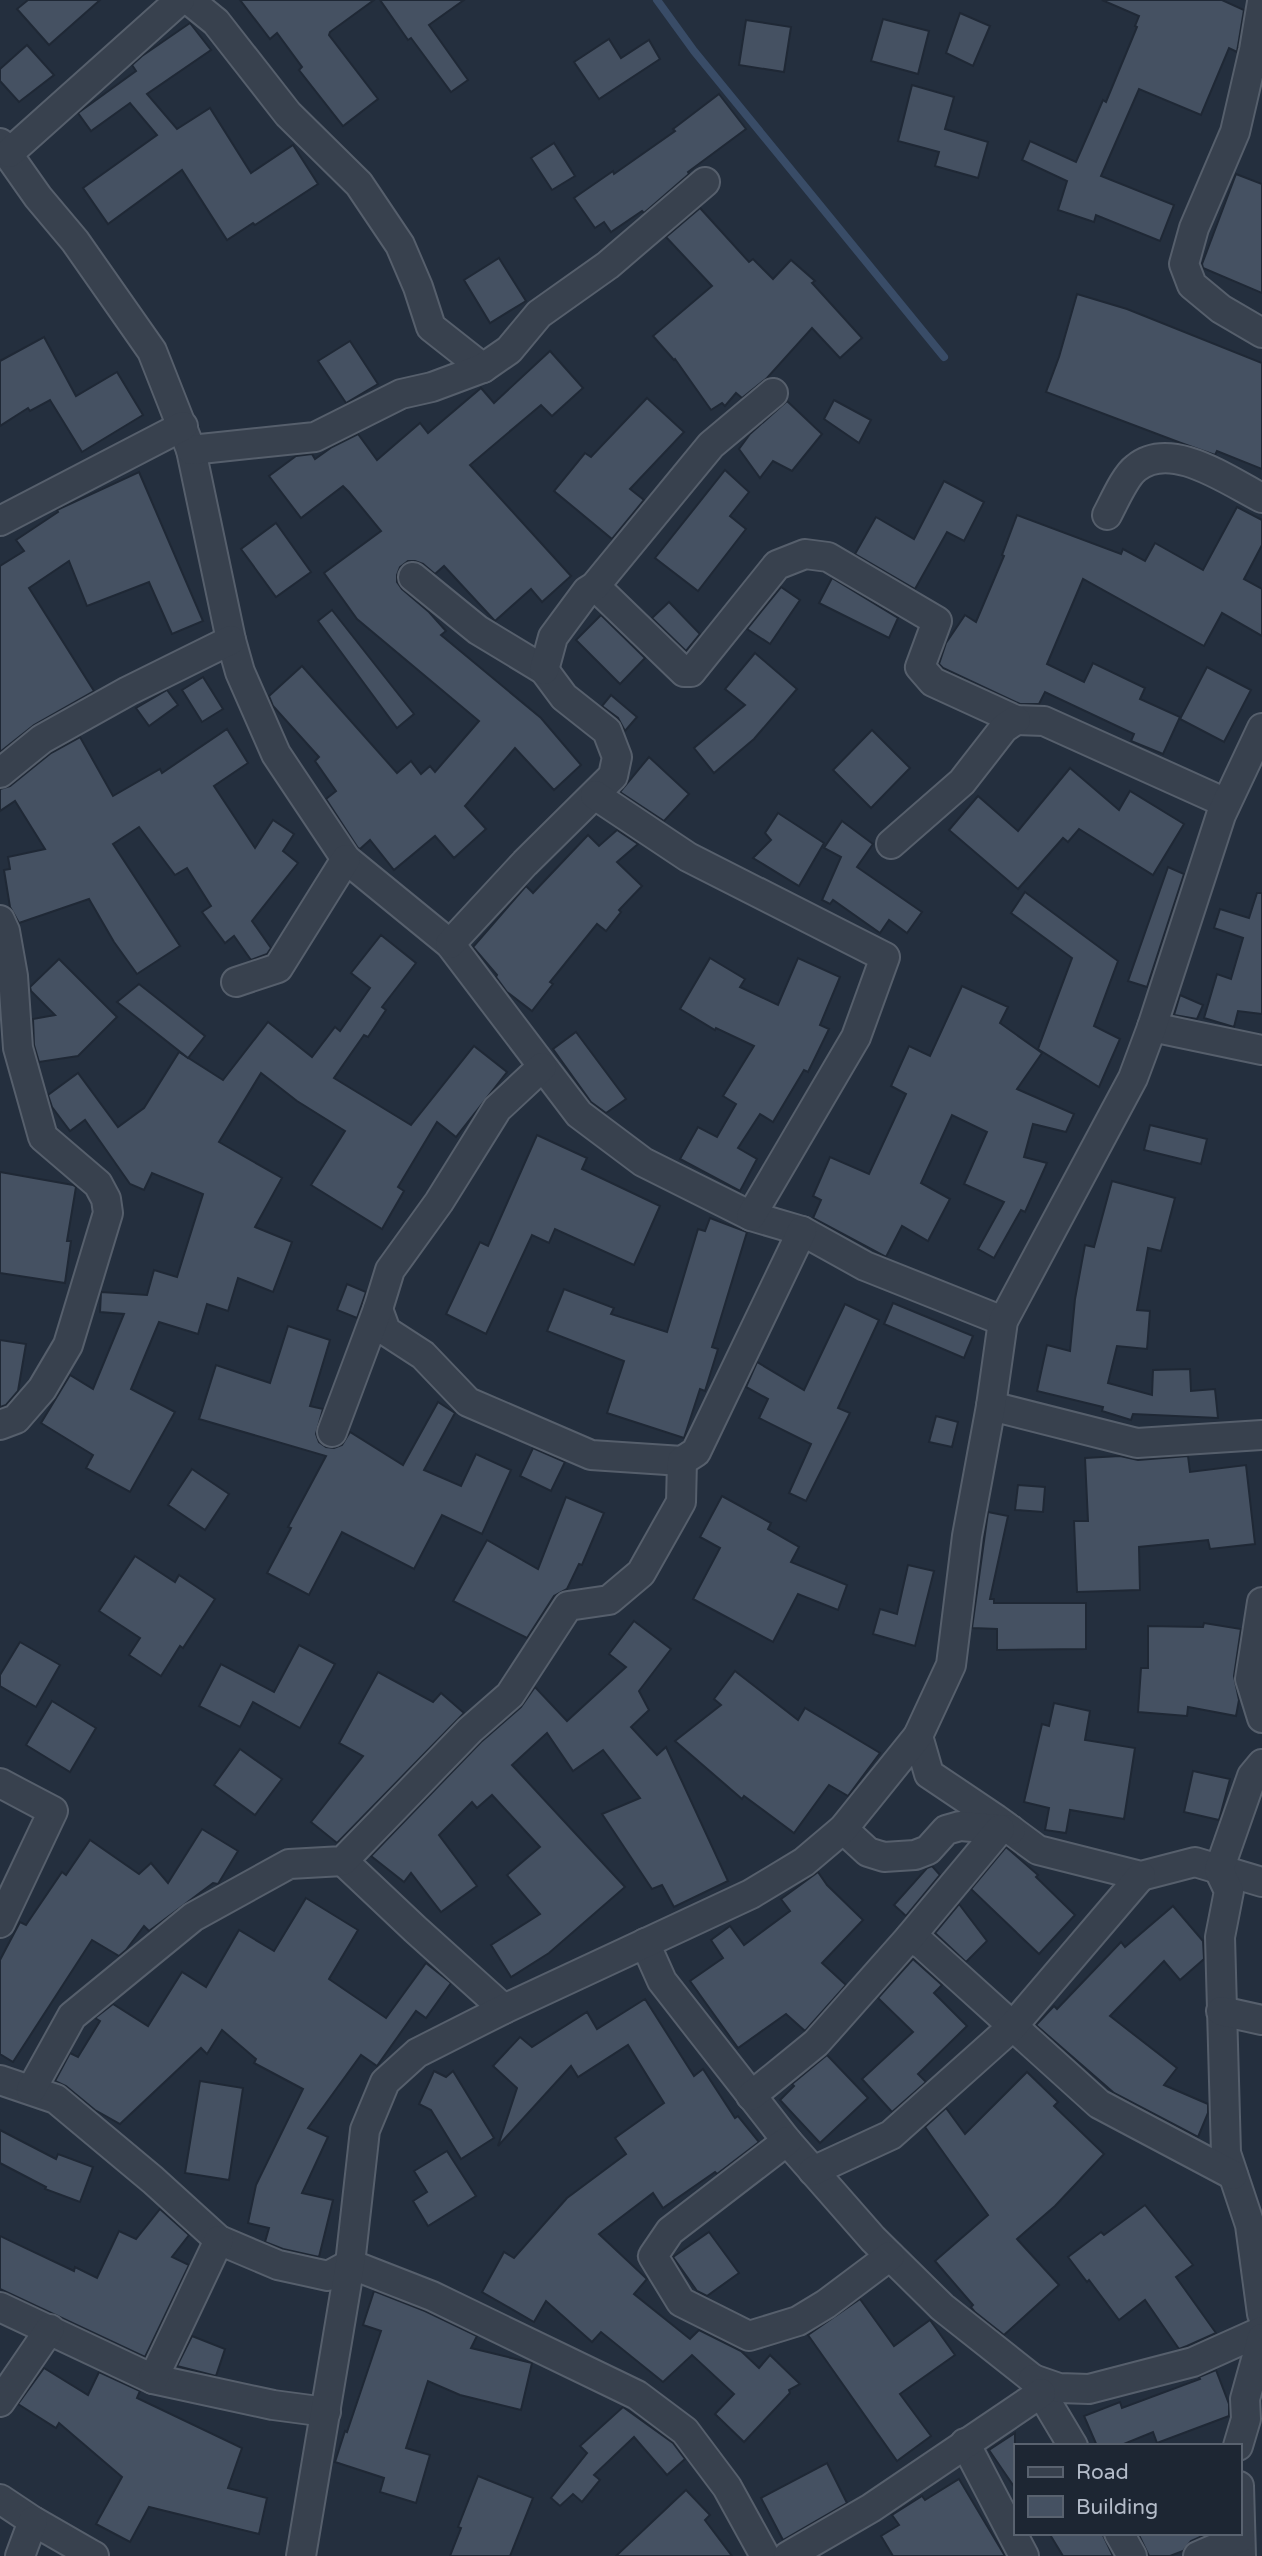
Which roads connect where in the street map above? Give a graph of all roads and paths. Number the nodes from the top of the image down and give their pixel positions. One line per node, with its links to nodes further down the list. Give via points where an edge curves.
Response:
1 (180, 0): 4 (street)
2 (189, 0): 7 (street, via 216,22 288,114 359,184 400,245 430,327)
3 (1262, 2): 6 (street, via 1236,132 1194,228 1184,264 1192,285)
4 (5, 148): 9 (street, via 152,351)
5 (705, 182): 7 (street, via 608,265 539,314 509,350)
6 (1262, 333)
7 (482, 368): 9 (street, via 401,394 315,437)
8 (773, 393): 14 (street, via 711,445)
9 (187, 438): 12 (street); 15 (street)
10 (1262, 498): 11 (street, via 1183,459 1164,456 1134,469)
11 (1107, 514)
12 (0, 521)
13 (412, 577): 16 (street, via 478,630)
14 (595, 586): 16 (street, via 553,637); 17 (street, via 684,672 691,672 777,565 805,554 828,557 937,621 920,667 933,682)
15 (231, 640): 19 (street, via 42,739); 23 (street, via 276,754)
16 (544, 670): 20 (street, via 564,697 607,731 614,746 613,776)
17 (1016, 720): 21 (street, via 1044,721); 22 (street, via 1004,728 962,782)
18 (1262, 728): 21 (street)
19 (0, 773)
20 (595, 794): 25 (street); 30 (street, via 688,857 885,957 856,1037)
21 (1226, 803): 27 (street)
22 (891, 844)
23 (346, 859): 25 (street); 26 (street, via 278,968)
24 (0, 920): 35 (street, via 13,976 18,1048 43,1137 98,1184 108,1213 68,1345 42,1390 16,1419)
25 (450, 944): 29 (street)
26 (236, 982)
27 (1152, 1027): 28 (street); 33 (street, via 1133,1078)
28 (1262, 1050)
29 (541, 1067): 30 (street, via 579,1114 643,1162); 32 (street, via 497,1109 390,1270)
30 (751, 1216): 31 (street)
31 (802, 1231): 33 (street, via 864,1266); 38 (street, via 696,1452)
32 (378, 1309): 36 (street); 38 (street, via 386,1331 423,1355 468,1402 591,1455)
33 (1003, 1321): 34 (street)
34 (991, 1406): 37 (street, via 1137,1443); 41 (street, via 967,1536 951,1665)
35 (0, 1425)
36 (332, 1432)
37 (1262, 1435)
38 (682, 1461): 46 (street, via 681,1502 641,1573 609,1600 568,1606 510,1695)
39 (1262, 1602): 40 (street, via 1250,1679)
40 (1262, 1718)
41 (918, 1736): 44 (street); 45 (street, via 929,1774)
42 (1262, 1764): 47 (street, via 1252,1776)
43 (0, 1783): 50 (street, via 53,1811)
44 (842, 1829): 45 (street, via 868,1852 884,1857 928,1850 946,1830 960,1826); 52 (street, via 804,1862 751,1894)
45 (1006, 1830): 48 (street, via 1038,1850); 51 (street)
46 (343, 1861): 53 (street); 58 (street, via 289,1864 193,1917 72,2016)
47 (1219, 1870): 48 (street, via 1195,1861); 49 (street); 54 (street, via 1229,1891 1220,1937)
48 (1141, 1876): 56 (street)
49 (1262, 1882)
50 (0, 1923)
51 (910, 1937): 56 (street); 59 (street, via 816,2043)
52 (645, 1943): 53 (street); 59 (street, via 662,1981)
53 (504, 2008): 65 (street, via 416,2053 385,2082 365,2130)
54 (1221, 2011): 55 (street); 62 (street, via 1226,2153)
55 (1262, 2020)
56 (1012, 2026): 61 (street, via 891,2135); 62 (street, via 1100,2104)
57 (0, 2080): 58 (street)
58 (31, 2090): 63 (street, via 56,2099)
59 (751, 2096): 60 (street)
60 (787, 2141): 61 (street); 64 (street, via 670,2231 653,2256 681,2302 748,2336 798,2321)
61 (813, 2171): 64 (street)
62 (1233, 2175): 67 (street, via 1250,2225)
63 (219, 2240): 65 (street, via 278,2265 328,2276); 71 (street)
64 (890, 2256): 72 (street, via 942,2307)
65 (350, 2264): 74 (street); 85 (street, via 432,2296 637,2396 685,2431 727,2487)
66 (0, 2307): 68 (street)
67 (1262, 2314)
68 (50, 2329): 71 (street); 73 (street)
69 (1262, 2331): 72 (street, via 1193,2362 1089,2389)
70 (1262, 2338): 75 (street, via 1245,2399)
71 (153, 2379): 74 (street)
72 (1037, 2386): 76 (street); 77 (street)
73 (0, 2402)
74 (326, 2412): 84 (street)
75 (1245, 2437)
76 (965, 2443): 86 (street, via 871,2508); 87 (street)
77 (1072, 2444)
78 (0, 2499): 79 (street)
79 (33, 2521): 82 (street); 83 (street)
80 (1120, 2535): 88 (street)
81 (1241, 2547): 89 (street)
82 (20, 2556)
83 (94, 2556)
84 (301, 2556)
85 (765, 2556)
86 (788, 2556)
87 (1024, 2556)
88 (1132, 2556)
89 (1198, 2556)

